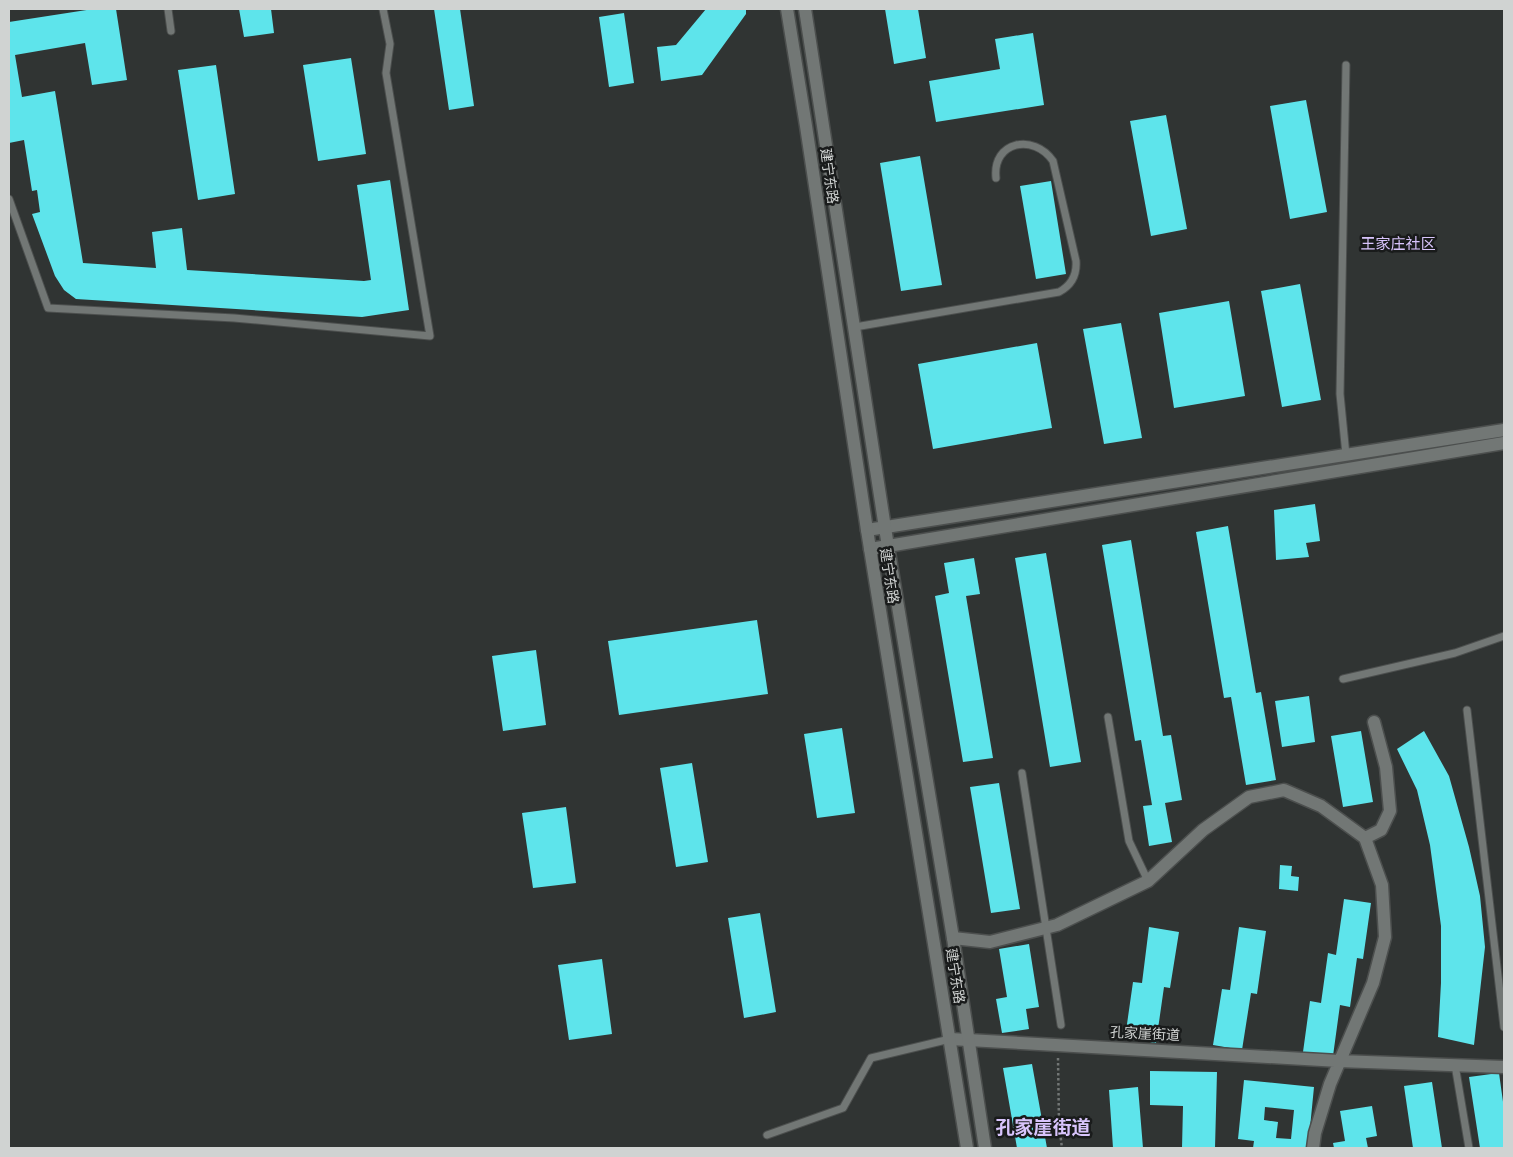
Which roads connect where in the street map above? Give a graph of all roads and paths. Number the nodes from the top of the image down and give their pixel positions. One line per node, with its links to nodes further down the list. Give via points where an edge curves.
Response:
1 (168, 9): 5 (lane)
2 (383, 9): 8 (lane, via 390,44 386,73 430,336 234,318 48,308)
3 (787, 9): 14 (street, 建宁东路)
4 (805, 9): 9 (street, 建宁东路)
5 (171, 31)
6 (1346, 65): 12 (lane, via 1340,394)
7 (996, 178): 9 (lane, via 996,166 1001,155 1018,145 1043,149 1053,161 1076,261 1075,276 1066,288 1060,292)
8 (9, 199)
9 (855, 327): 13 (street, 建宁东路)
10 (1504, 430): 12 (street)
11 (1504, 443): 15 (street)
12 (1346, 455): 13 (street)
13 (886, 528): 14 (street); 15 (street, 建宁东路)
14 (866, 530): 16 (street, 建宁东路)
15 (888, 546): 16 (street); 26 (street, 建宁东路)
16 (870, 549): 29 (street, 建宁东路)
17 (1504, 636): 18 (lane, via 1455,653)
18 (1343, 679)
19 (1467, 710): 28 (lane)
20 (1108, 717): 24 (lane, via 1129,841)
21 (1374, 722): 23 (street, via 1386,767 1390,811 1381,830)
22 (1022, 773): 25 (lane)
23 (1364, 838): 24 (street, via 1321,806 1284,790 1248,797 1202,830); 32 (street, via 1382,885 1385,937 1373,983)
24 (1148, 881): 25 (street)
25 (1046, 928): 26 (street, via 990,942); 27 (lane)
26 (953, 938): 30 (street, 建宁东路)
27 (1060, 1025)
28 (1504, 1028)
29 (950, 1039): 30 (street, 孔家崖街道); 35 (lane, via 871,1058 843,1108); 36 (street, 建宁东路)
30 (968, 1039): 31 (street, 孔家崖街道); 37 (street, 建宁东路)
31 (1058, 1044): 32 (street, 孔家崖街道); 38 (path)
32 (1339, 1060): 33 (street, 孔家崖街道); 39 (street)
33 (1455, 1065): 34 (street, 孔家崖街道); 40 (lane)
34 (1504, 1066)
35 (767, 1135)
36 (967, 1148)
37 (985, 1148)
38 (1062, 1148)
39 (1313, 1148)
40 (1469, 1148)

